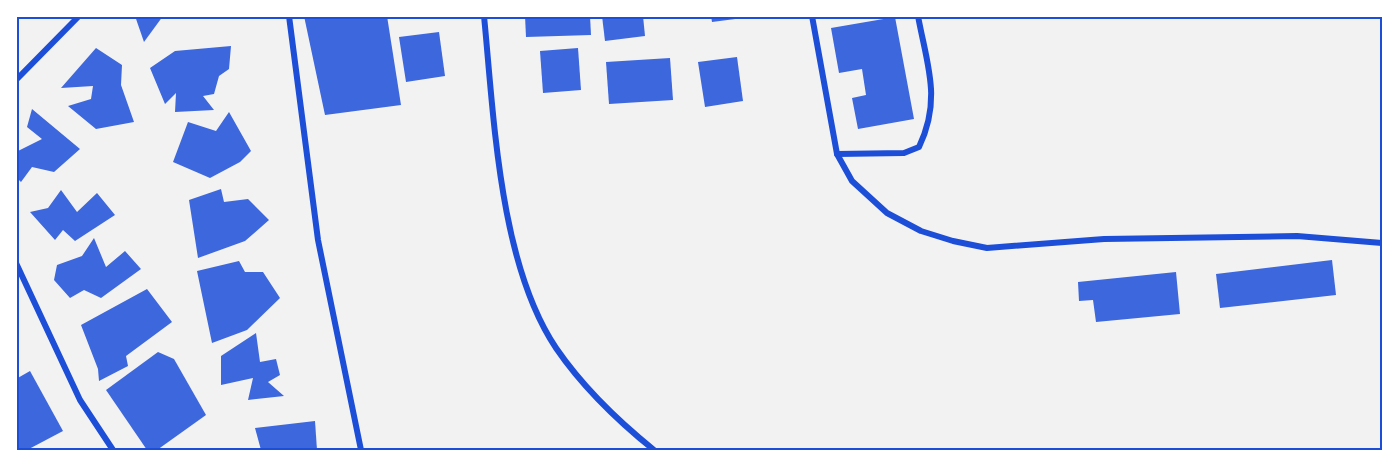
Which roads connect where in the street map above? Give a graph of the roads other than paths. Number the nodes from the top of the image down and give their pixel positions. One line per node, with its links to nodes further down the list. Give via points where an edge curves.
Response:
1 (80, 16): 6 (street)
2 (289, 16): 11 (street, via 318,240)
3 (484, 16): 12 (street, via 501,180 517,257 537,310 556,347 587,386)
4 (812, 16): 7 (street)
5 (918, 16): 7 (street, via 933,96 929,125 919,147 904,153)
6 (16, 80)
7 (837, 154): 8 (street, via 852,181 887,213 921,231 987,248 1104,239 1298,236)
8 (1383, 243)
9 (16, 263): 10 (street, via 80,400)
10 (113, 450)
11 (361, 450)
12 (654, 450)

